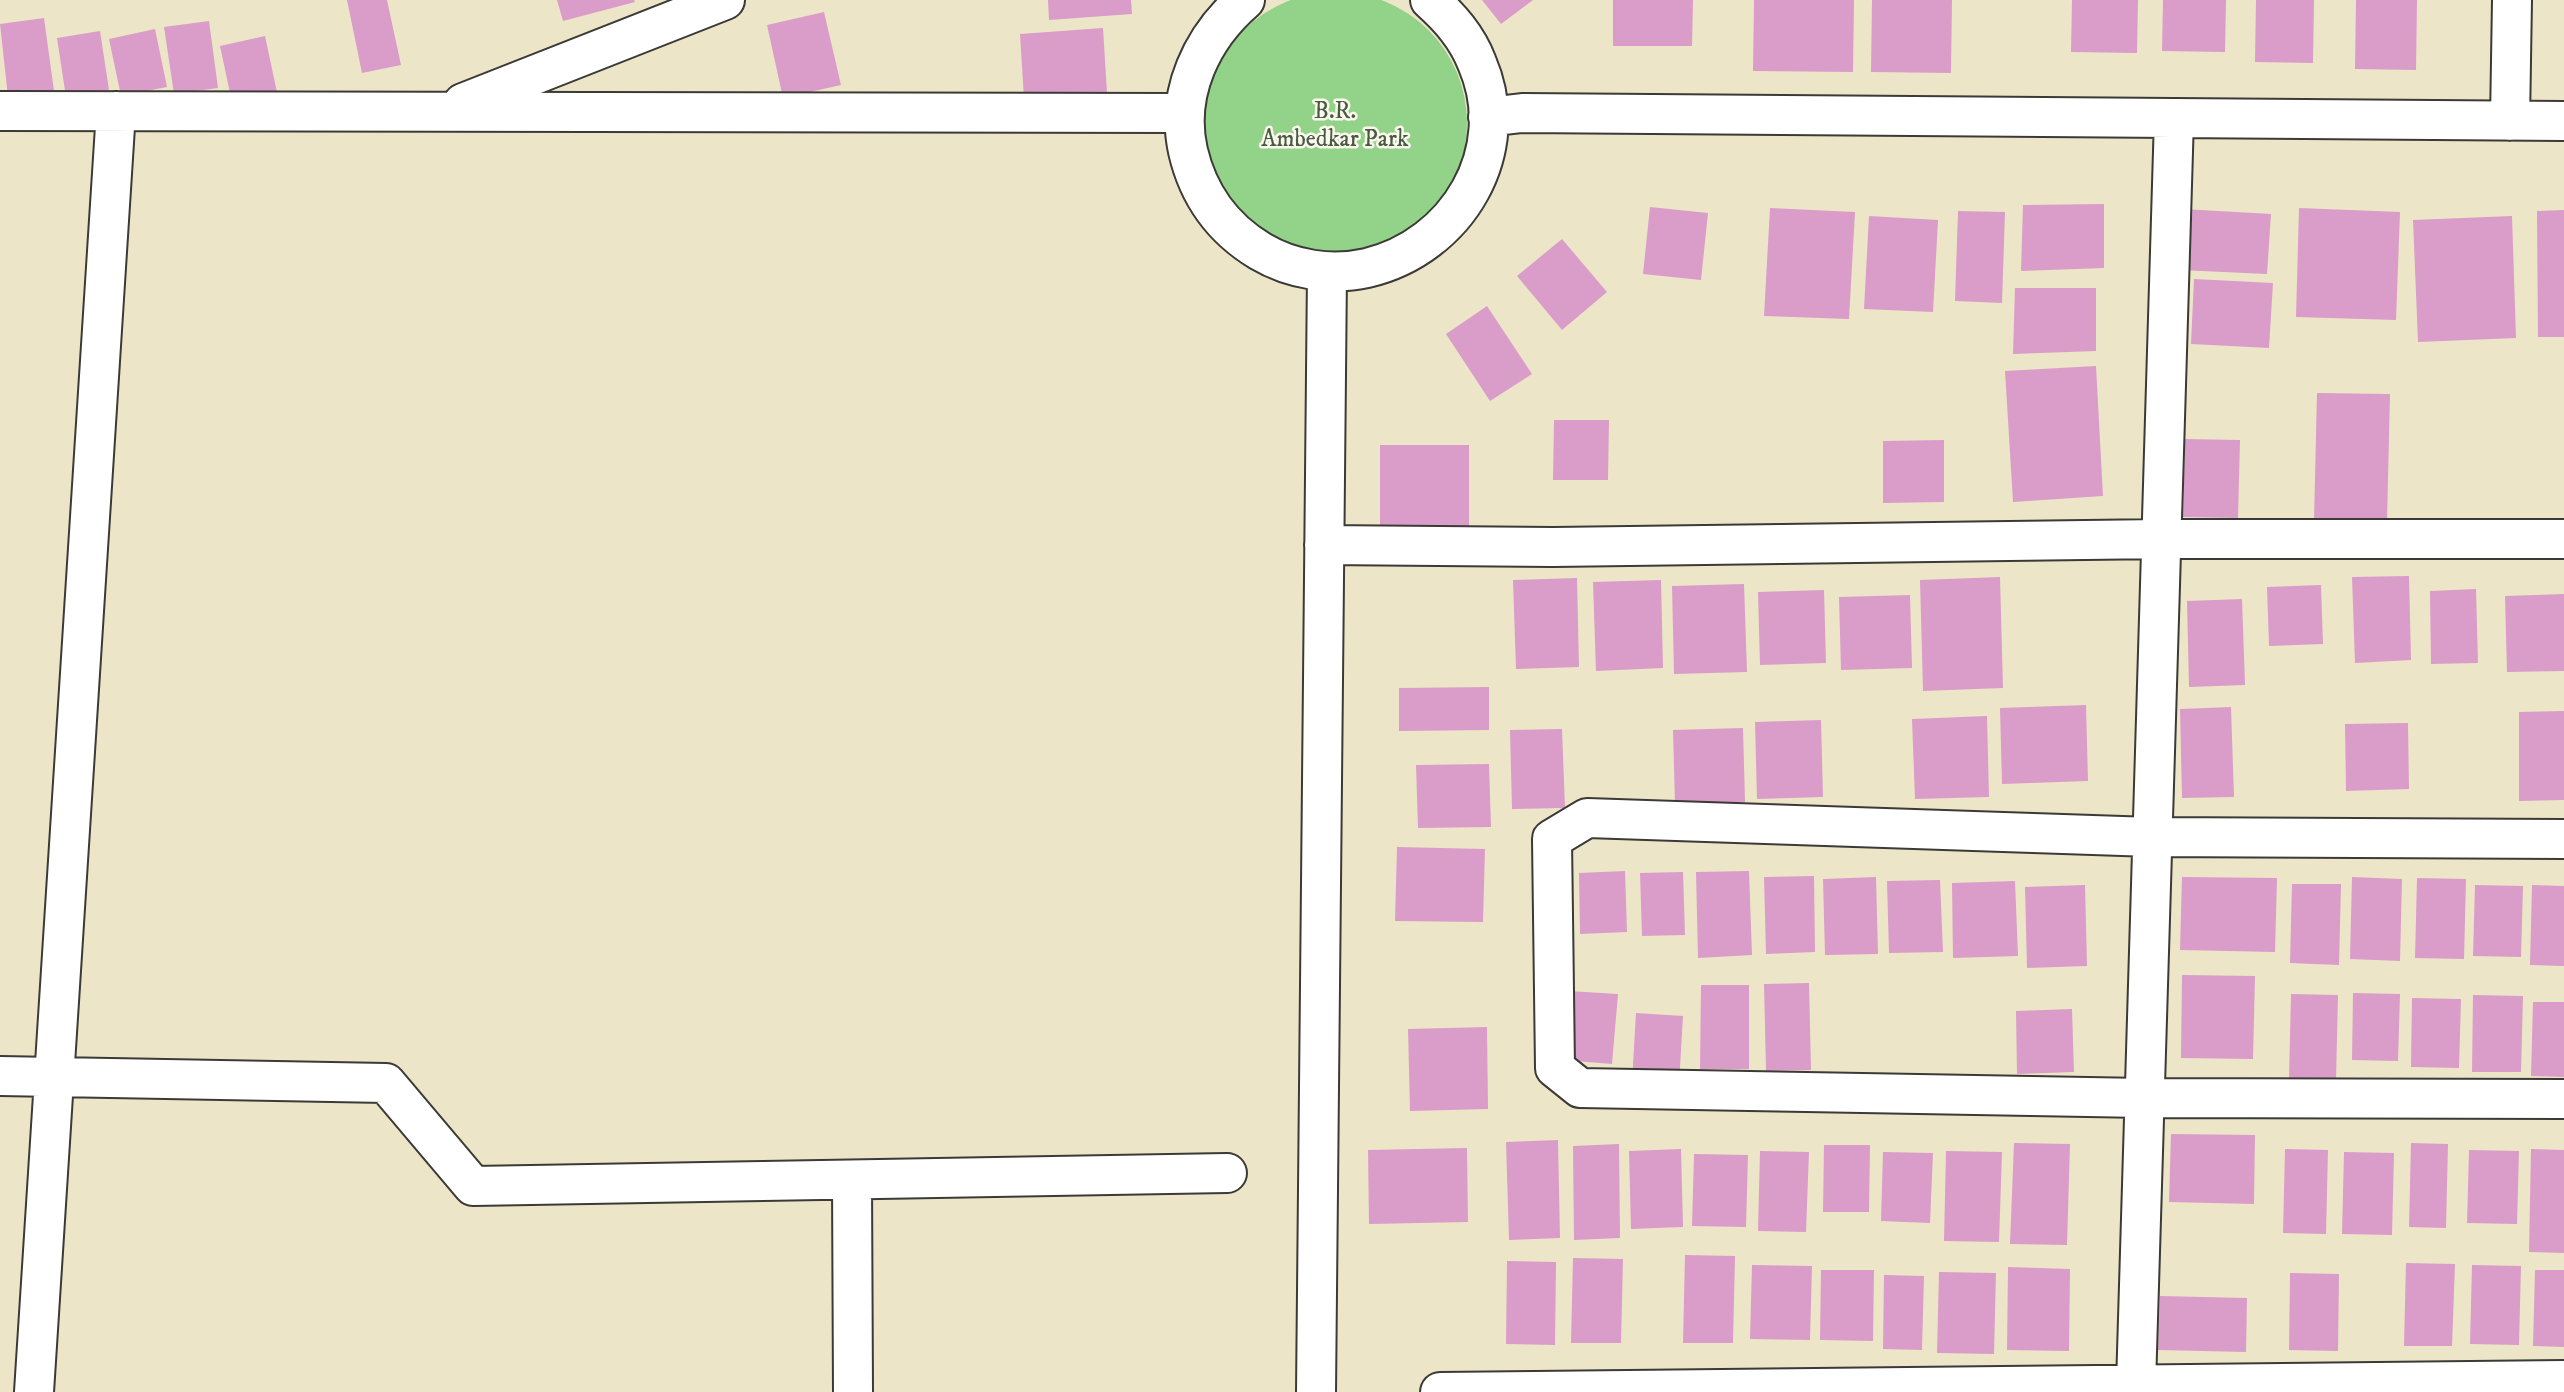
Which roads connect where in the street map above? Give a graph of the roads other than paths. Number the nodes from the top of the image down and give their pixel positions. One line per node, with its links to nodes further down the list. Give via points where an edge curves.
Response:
1 (725, 0): 7 (street)
2 (1245, 0): 8 (street, via 1227,15 1197,60)
3 (1430, 0): 9 (street, via 1465,39 1478,64)
4 (2512, 0): 11 (street)
5 (0, 111): 6 (street)
6 (116, 111): 7 (street); 20 (street)
7 (443, 111): 8 (street)
8 (1185, 113): 13 (street, via 1193,171 1205,198 1223,221 1244,242 1270,257)
9 (1488, 117): 10 (street, via 1522,113); 13 (street, via 1480,172 1468,197 1431,239 1382,264)
10 (2174, 118): 11 (street); 14 (street)
11 (2510, 121): 12 (street)
12 (2564, 121)
13 (1327, 272): 16 (street)
14 (2161, 539): 15 (street); 16 (street, via 1553,547); 17 (street)
15 (2564, 539)
16 (1324, 545): 31 (street)
17 (2152, 837): 18 (street); 21 (street); 21 (street, via 1587,818 1552,839 1555,1068 1580,1088)
18 (2564, 839)
19 (0, 1076): 20 (street)
20 (54, 1078): 24 (street, via 386,1083 473,1186); 29 (street)
21 (2144, 1098): 22 (street); 26 (street)
22 (2564, 1099)
23 (1227, 1173): 24 (street)
24 (852, 1180): 30 (street)
25 (2564, 1380): 27 (street)
26 (2136, 1385): 27 (street); 28 (street)
27 (2491, 1386)
28 (1697, 1390): 32 (street)
29 (34, 1392)
30 (853, 1392)
31 (1316, 1392)
32 (1440, 1392)

